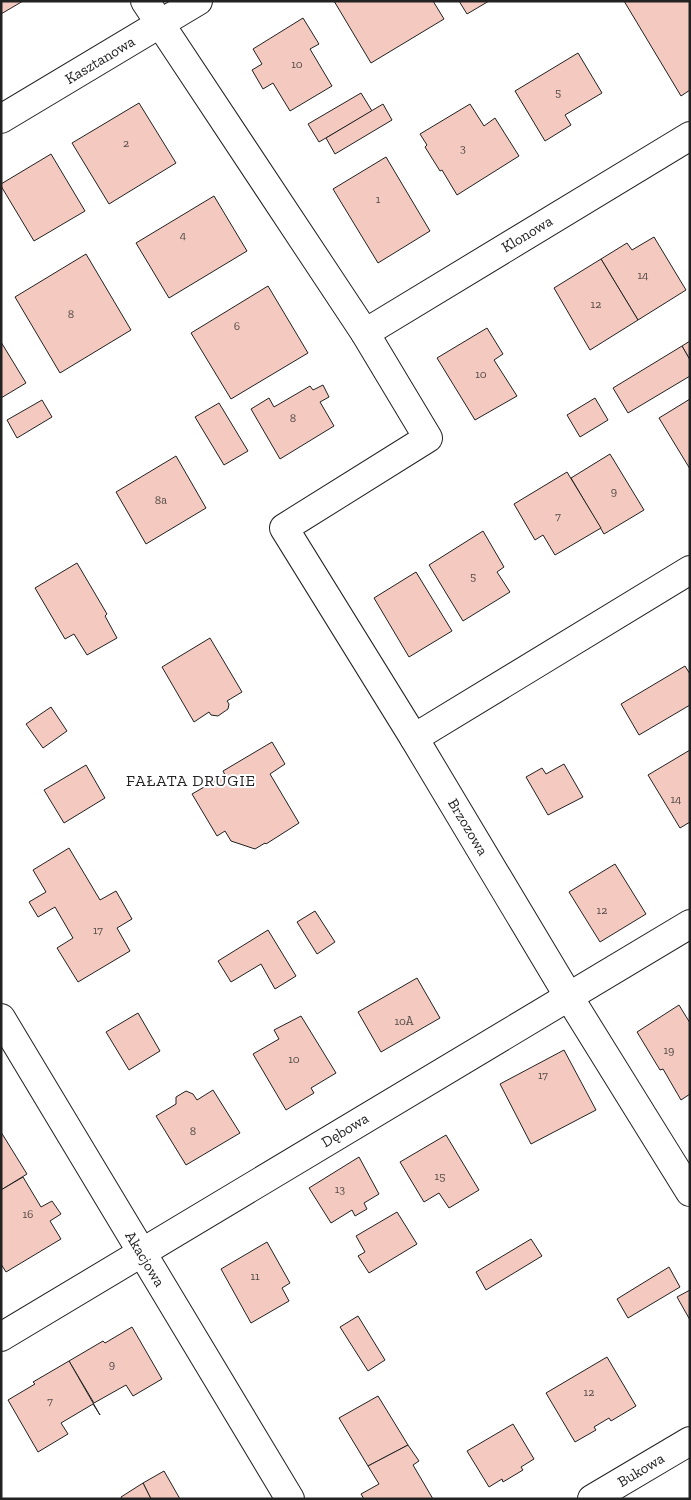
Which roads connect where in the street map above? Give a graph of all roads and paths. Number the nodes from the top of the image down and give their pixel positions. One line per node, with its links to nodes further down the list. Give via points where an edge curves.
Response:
1 (145, 1): 3 (street)
2 (198, 1): 3 (street, Kasztanowa)
3 (159, 24): 4 (street, Kasztanowa); 6 (street)
4 (1, 119)
5 (690, 136): 6 (street, Klonowa)
6 (365, 332): 8 (street, Brzozowa, via 428,438 284,528)
7 (690, 570): 8 (street)
8 (414, 738): 10 (street, Brzozowa)
9 (690, 924): 10 (street, Dębowa)
10 (569, 997): 12 (street, Brzozowa); 13 (street, Dębowa)
11 (1, 1018): 13 (street, Akacjowa)
12 (690, 1192)
13 (141, 1252): 14 (street, Dębowa); 16 (street, Akacjowa)
14 (1, 1337)
15 (690, 1441): 17 (street, Bukowa)
16 (290, 1499)
17 (592, 1499)

